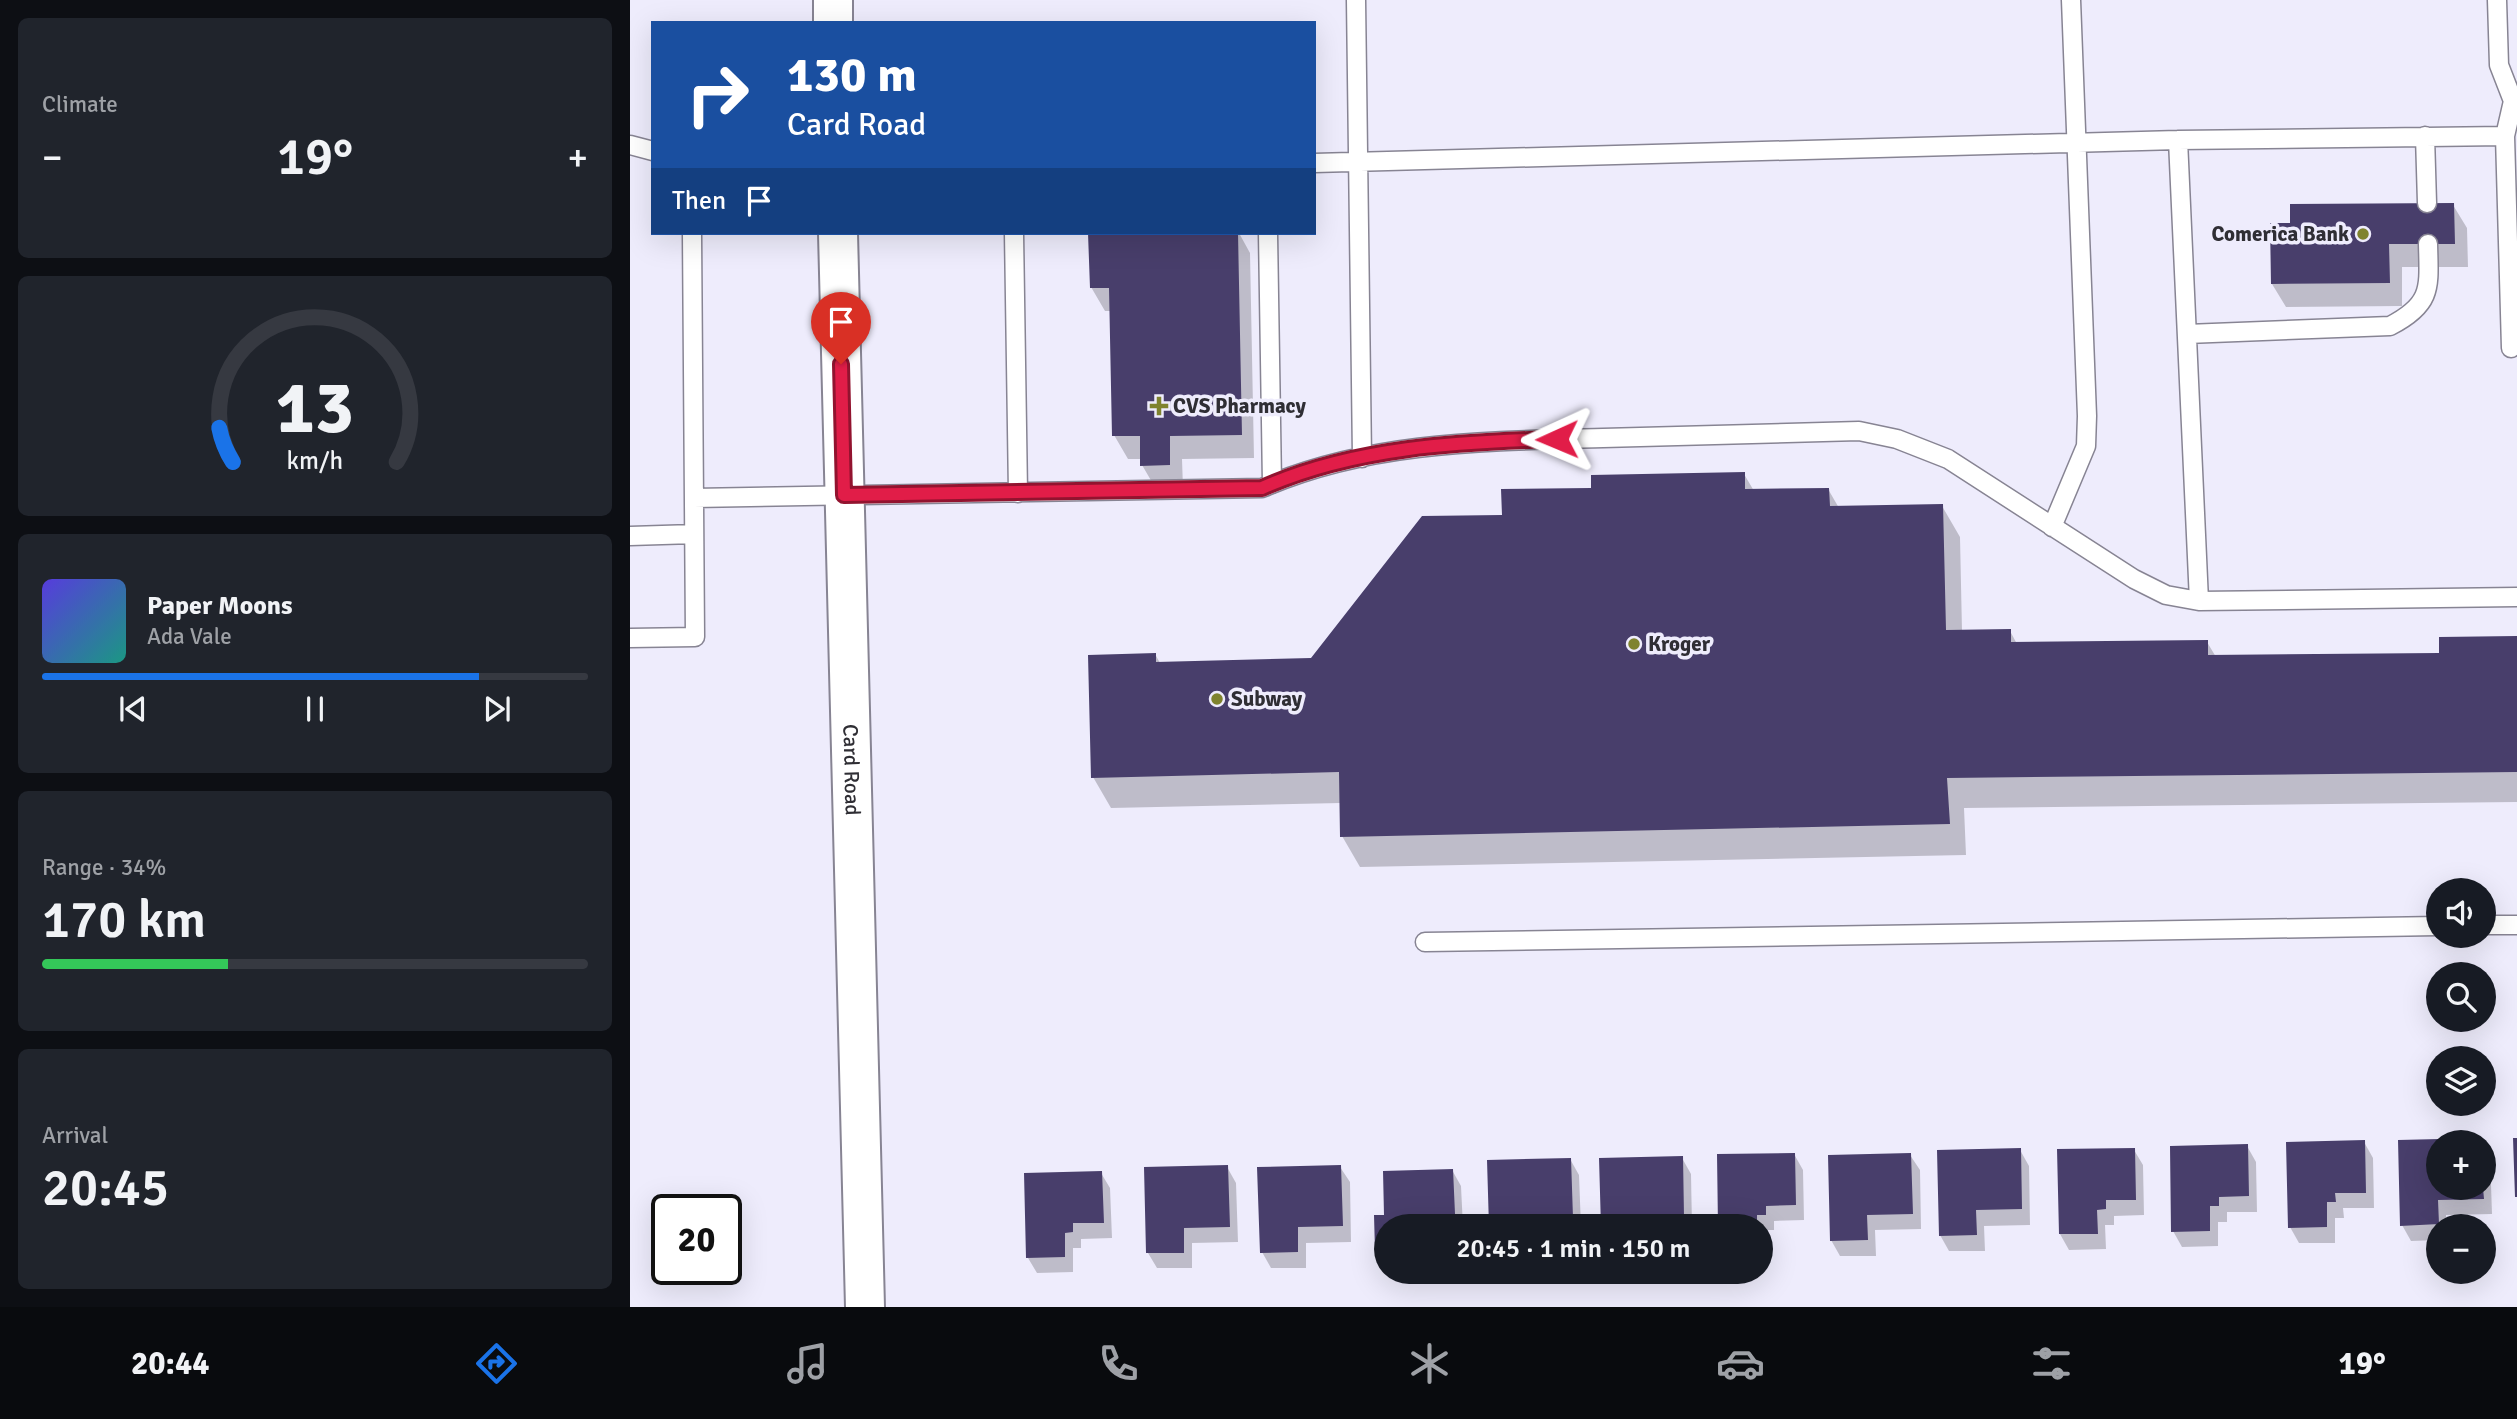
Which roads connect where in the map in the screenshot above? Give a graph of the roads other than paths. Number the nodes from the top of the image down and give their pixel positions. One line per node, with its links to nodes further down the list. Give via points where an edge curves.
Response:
1 (833, 0): 5 (street)
2 (1356, 0): 13 (lane)
3 (2071, 0): 10 (lane)
4 (2497, 0): 6 (lane, via 2499,65)
5 (833, 21)
6 (2515, 102): 8 (lane)
7 (2425, 136): 8 (lane); 9 (lane); 15 (lane)
8 (2505, 136): 20 (lane)
9 (2178, 140): 10 (lane); 22 (lane)
10 (2078, 143): 13 (lane); 29 (lane, via 2086,436 2077,472)
11 (630, 145): 12 (lane)
12 (651, 150)
13 (1359, 162): 14 (lane); 24 (lane)
14 (1316, 163)
15 (2427, 203)
16 (692, 235): 28 (lane)
17 (838, 235): 27 (street, Card Road)
18 (1014, 235): 26 (lane)
19 (1269, 235): 25 (lane)
20 (2512, 243): 23 (lane)
21 (2428, 244): 22 (lane, via 2429,287 2412,314 2390,326)
22 (2187, 334): 33 (lane)
23 (2511, 348)
24 (1363, 458): 25 (lane, via 1298,472); 29 (lane, via 1475,442 1860,431 1897,439 1948,459)
25 (1272, 484): 26 (lane, via 1262,488)
26 (1018, 493): 27 (lane)
27 (844, 495): 28 (lane); 39 (street, Card Road)
28 (694, 498): 30 (lane)
29 (2052, 527): 33 (lane, via 2144,585 2165,595)
30 (694, 534): 31 (lane); 34 (lane, via 695,637)
31 (630, 536)
32 (2517, 597): 33 (lane)
33 (2199, 601)
34 (630, 638)
35 (2496, 925): 36 (lane)
36 (2517, 925)
37 (2426, 926): 38 (lane)
38 (1425, 943)
39 (865, 1307)

